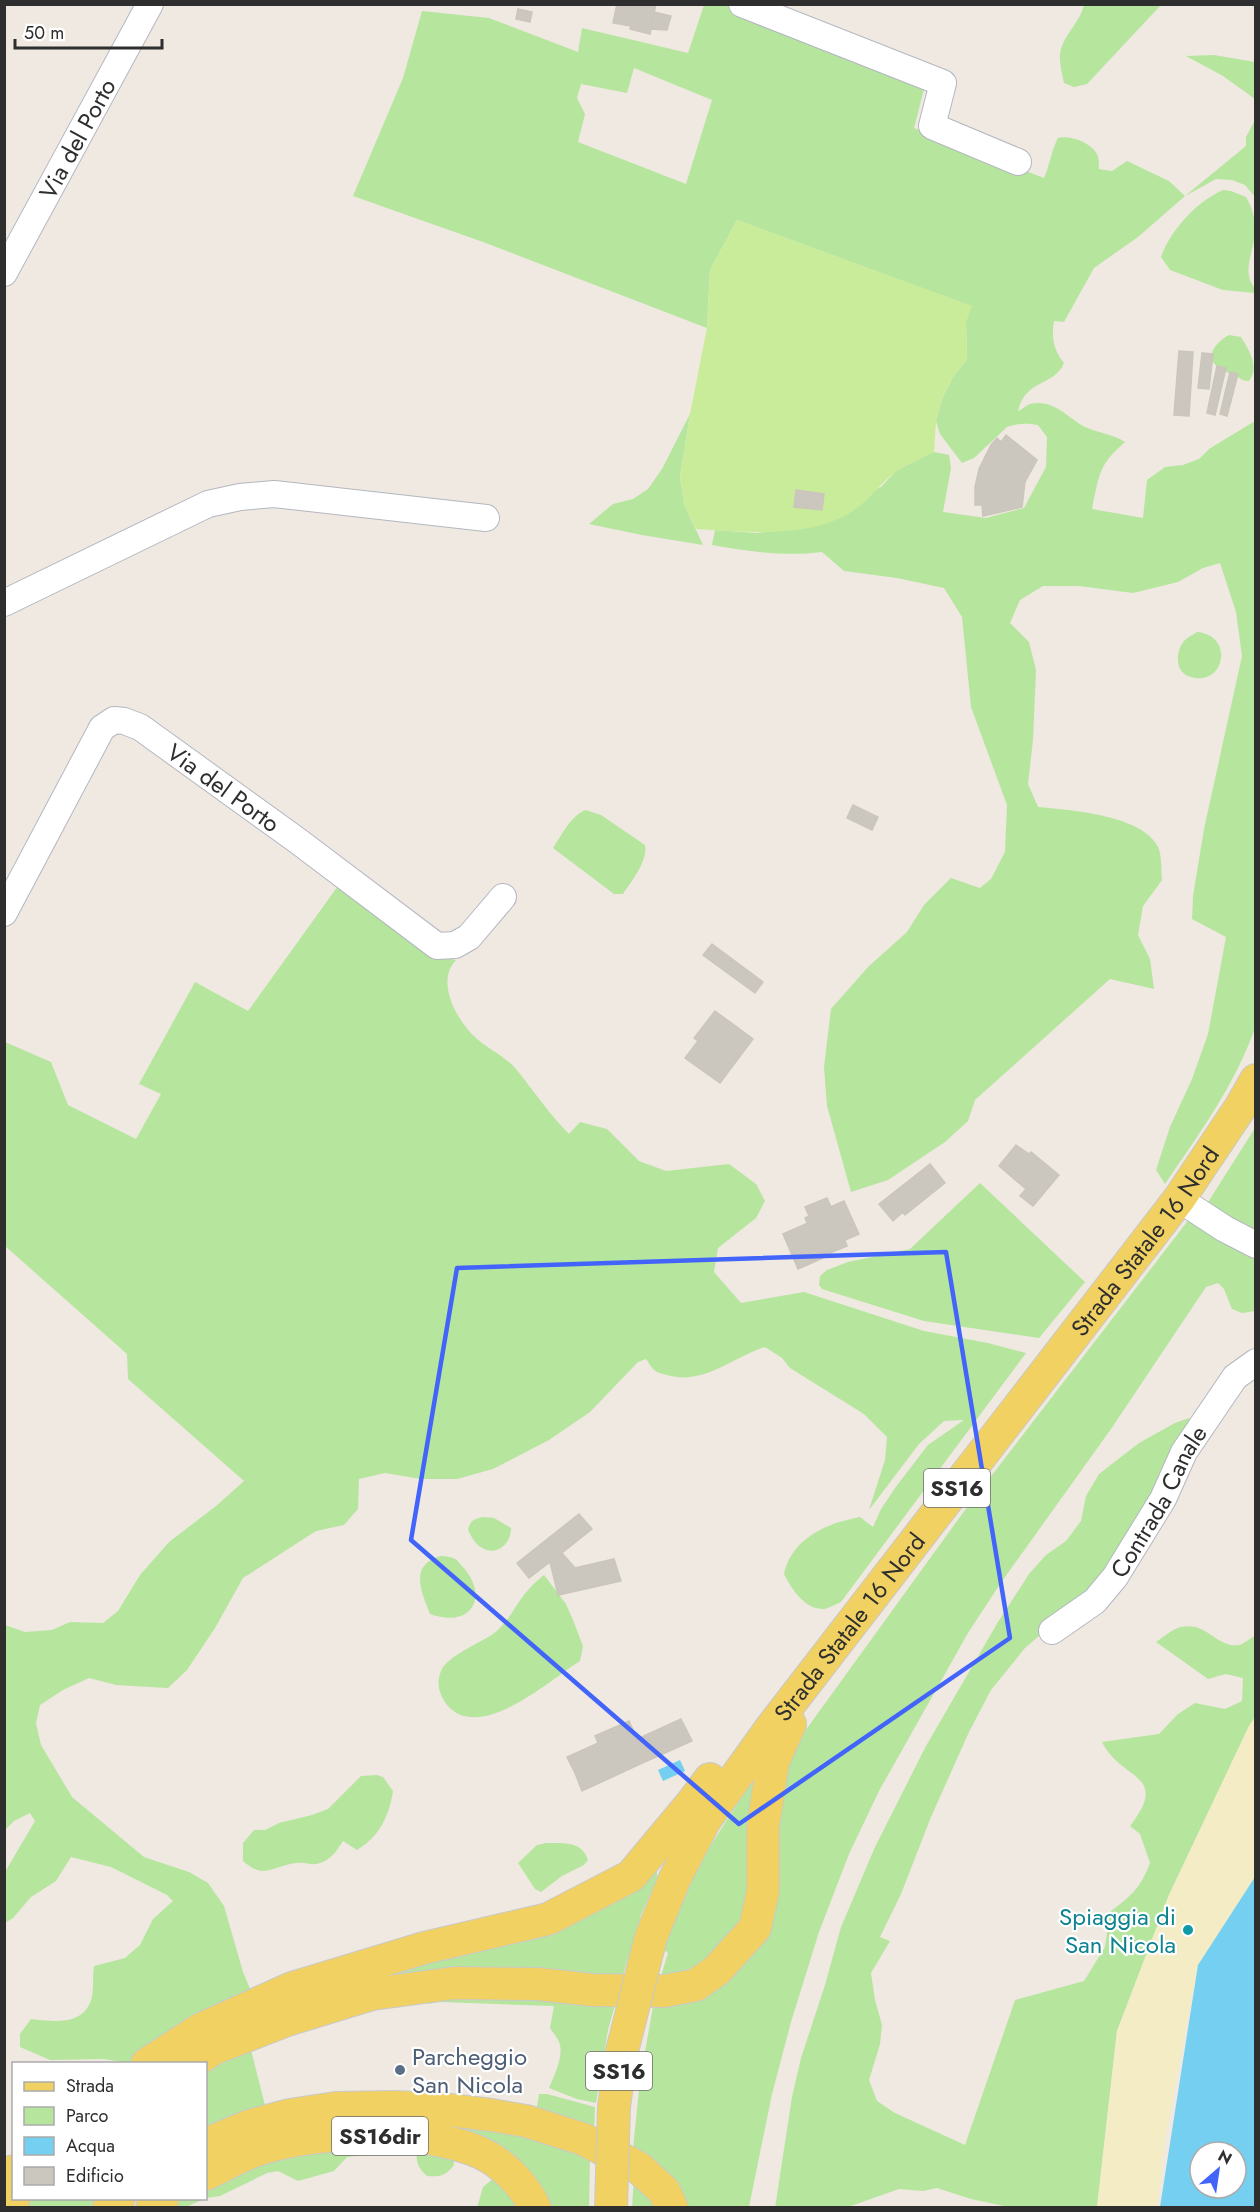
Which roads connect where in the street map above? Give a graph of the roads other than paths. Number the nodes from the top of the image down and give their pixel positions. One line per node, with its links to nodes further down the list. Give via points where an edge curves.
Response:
1 (150, 4): 4 (street, Via del Porto)
2 (742, 4): 3 (street, via 944,83 932,126)
3 (1018, 162)
4 (4, 273)
5 (486, 518): 6 (street, via 274,494 240,497 208,504)
6 (4, 603)
7 (503, 897): 8 (street, Via del Porto, via 469,937 455,945 437,946 140,727 114,720 102,729)
8 (4, 913)
9 (1256, 1080): 10 (main road, Strada Statale 16 Nord / SS16)
10 (1179, 1199): 11 (street); 13 (main road, Strada Statale 16 Nord / SS16)
11 (1256, 1245)
12 (1256, 1362): 14 (street, Contrada Canale, via 1234,1377 1184,1452 1163,1499 1115,1576 1095,1600)
13 (863, 1609): 15 (main road, Strada Statale 16 Nord / SS16); 16 (main road, via 750,1724 692,1803 631,1876 548,1919 424,1948 292,1988 201,2029)
14 (1052, 1631)
15 (813, 1673): 17 (main road, via 772,1762 763,1826 763,1891 755,1928 717,1971 696,1985 664,1991 538,1983 454,1983 372,1994 287,2019 215,2048); 21 (main road, Strada Statale 16 Nord / SS16, bridge, via 705,1820 651,1937 620,2066 614,2107)
16 (150, 2062)
17 (193, 2062)
18 (207, 2144): 22 (main road, SS16dir, via 249,2126 336,2108 405,2107 491,2115 584,2139 639,2168 664,2191)
19 (207, 2174): 20 (main road, SS16dir, via 259,2149 293,2141 403,2135 452,2143 483,2154 509,2172)
20 (535, 2208)
21 (611, 2208)
22 (672, 2208)

